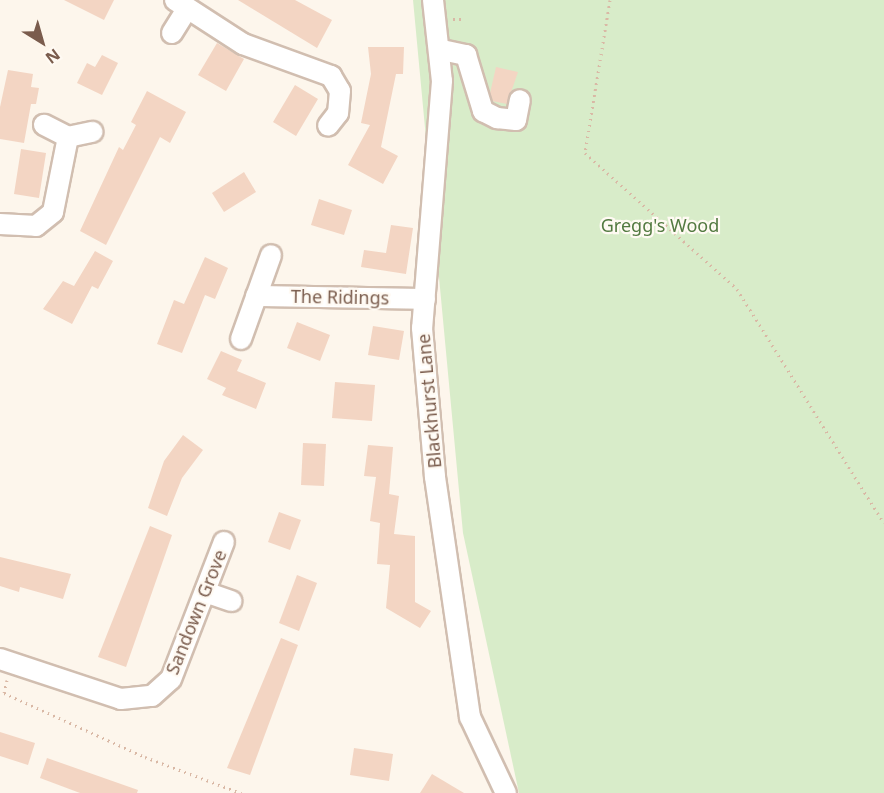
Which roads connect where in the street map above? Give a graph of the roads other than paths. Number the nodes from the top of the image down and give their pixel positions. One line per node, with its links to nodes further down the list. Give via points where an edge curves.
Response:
1 (433, 0): 4 (street, Blackhurst Lane)
2 (181, 4): 3 (street); 7 (street, via 243,44 331,76 340,90 338,113)
3 (172, 33)
4 (442, 50): 5 (street, via 466,55 483,111 497,118 516,120); 13 (street, Blackhurst Lane)
5 (520, 100)
6 (44, 125): 9 (street)
7 (328, 126)
8 (92, 132): 9 (street)
9 (68, 137): 10 (street, via 50,218 36,226)
10 (0, 224)
11 (271, 255): 12 (street)
12 (256, 296): 13 (street, The Ridings); 14 (street)
13 (425, 299): 19 (street, Blackhurst Lane, via 422,328 435,477 470,717)
14 (241, 339)
15 (224, 542): 16 (street, Sandown Grove)
16 (205, 592): 17 (street); 18 (street, Sandown Grove, via 171,679 152,696 121,699)
17 (231, 601)
18 (6, 661)
19 (506, 793)

